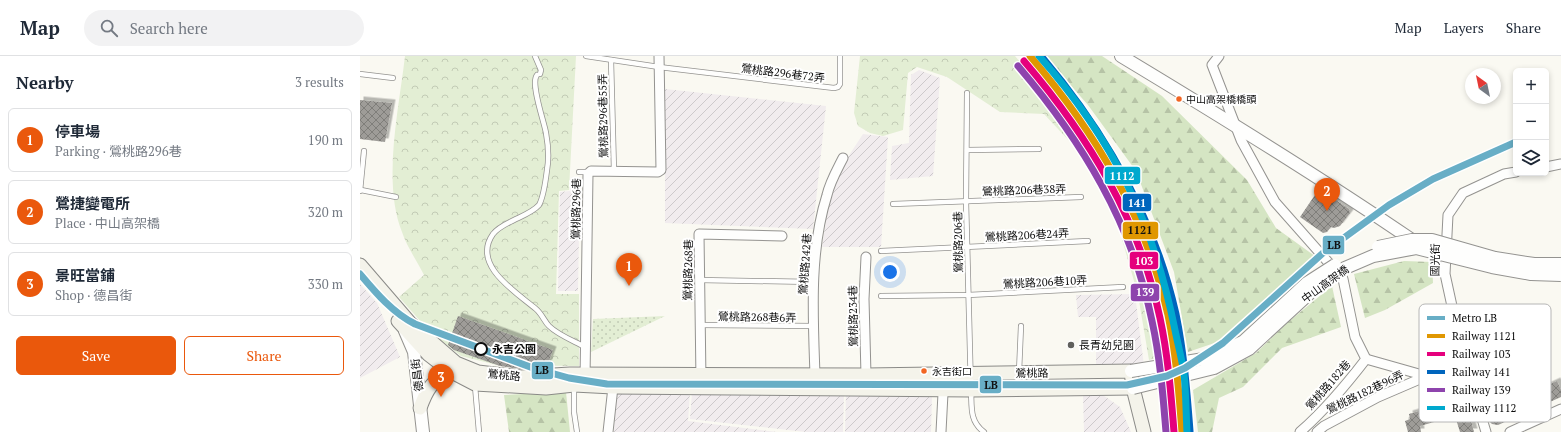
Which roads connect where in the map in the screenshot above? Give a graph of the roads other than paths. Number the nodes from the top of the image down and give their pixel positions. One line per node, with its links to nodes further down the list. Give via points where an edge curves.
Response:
1 (535, 56): 48 (lane, via 541,70 534,81 546,135 548,169 542,198 535,209 507,223 494,233 487,245 487,254 498,276 542,314 549,326)
2 (586, 56): 7 (lane, 鶯桃路296巷72弄)
3 (659, 56): 8 (street, 鶯桃路296巷)
4 (840, 56): 8 (lane, 鶯桃路296巷72弄, via 840,84 834,88)
5 (1121, 56): 12 (street, 中山高架橋)
6 (1220, 56): 12 (street, 鶯桃路182巷, via 1212,65)
7 (611, 60): 8 (lane, 鶯桃路296巷72弄); 19 (lane, 鶯桃路296巷55弄)
8 (659, 67): 19 (street, 鶯桃路296巷, via 661,170)
9 (360, 74): 10 (lane)
10 (393, 78)
11 (967, 93): 14 (lane, 鶯桃路206巷)
12 (1235, 125): 30 (street, 中山高架橋, via 1359,204); 49 (street, 鶯桃路182巷, via 1275,202 1343,279 1355,337)
13 (1038, 149): 14 (lane)
14 (966, 150): 26 (lane, 鶯桃路206巷)
15 (364, 152): 23 (lane)
16 (843, 158): 39 (street, 鶯桃路242巷, via 825,201 816,242)
17 (1561, 164): 18 (street)
18 (1549, 166)
19 (614, 171): 21 (street, 鶯桃路296巷)
20 (579, 172): 21 (lane)
21 (589, 172): 48 (street, 鶯桃路296巷)
22 (1513, 172): 43 (street, 國光街, via 1504,174 1463,193 1448,215 1445,274)
23 (360, 191): 24 (lane)
24 (396, 197)
25 (1081, 197): 26 (lane, 鶯桃路206巷38弄)
26 (966, 201): 27 (lane, 鶯桃路206巷38弄); 31 (lane, 鶯桃路206巷)
27 (893, 204)
28 (782, 236): 38 (street, 鶯桃路268巷, via 699,234)
29 (1088, 241): 31 (lane, 鶯桃路206巷24弄)
30 (1414, 244): 34 (street, 中山高架橋, bridge, via 1432,240 1495,258 1534,264); 36 (street, 中山高架橋, bridge, via 1492,267 1531,274); 51 (street, 中山高架橋, bridge, via 1371,249 1338,263 1307,283 1244,341 1210,358); 63 (street, 中山高架橋, bridge, via 1373,256 1345,268 1313,290 1249,349 1214,368)
31 (967, 248): 32 (lane, 鶯桃路206巷24弄); 41 (lane, 鶯桃路206巷)
32 (881, 251)
33 (866, 257): 57 (street, 鶯桃路234巷)
34 (1561, 264)
35 (360, 265): 44 (main road, 鶯桃路)
36 (1561, 275)
37 (360, 278): 44 (main road, 鶯桃路)
38 (699, 280): 39 (lane); 45 (street, 鶯桃路268巷)
39 (814, 282): 46 (street, 鶯桃路242巷)
40 (1123, 287): 41 (lane, 鶯桃路206巷10弄)
41 (968, 295): 42 (lane, 鶯桃路206巷10弄); 53 (lane, 鶯桃路206巷)
42 (882, 296)
43 (1452, 304)
44 (407, 325): 50 (main road, 鶯桃路, via 428,354); 59 (main road, 鶯桃路, via 456,363 478,372); 66 (street, 德昌街, via 414,352)
45 (699, 325): 46 (lane, 鶯桃路268巷6弄); 60 (street, 鶯桃路268巷)
46 (814, 326): 56 (street, 鶯桃路242巷)
47 (1021, 326): 54 (lane)
48 (585, 347): 59 (street, 鶯桃路296巷)
49 (1366, 359): 55 (street, 鶯桃路182巷96弄); 78 (street, 鶯桃路182巷, via 1349,382)
50 (450, 371): 61 (main road, 鶯桃路); 66 (main road, via 437,378 425,394)
51 (1131, 371): 54 (main road, 鶯桃路); 63 (main road)
52 (944, 374): 53 (main road, 鶯桃路); 57 (main road, 鶯桃路); 64 (street)
53 (971, 374): 54 (main road, 鶯桃路); 65 (lane, 鶯桃路206巷)
54 (1019, 374)
55 (1419, 374)
56 (815, 375): 57 (main road, 鶯桃路); 60 (main road, 鶯桃路)
57 (866, 375)
58 (1419, 379): 79 (street, 鶯桃路182巷96弄, via 1378,396)
59 (580, 380): 60 (main road, 鶯桃路); 61 (main road, 鶯桃路, via 546,388); 62 (main road, 鶯桃路); 73 (lane, via 574,412)
60 (701, 381): 62 (main road, 鶯桃路); 64 (main road, 鶯桃路)
61 (475, 384): 72 (lane)
62 (613, 387): 74 (street)
63 (1133, 388): 65 (main road, 鶯桃路); 77 (main road)
64 (943, 389): 65 (main road, 鶯桃路); 75 (street)
65 (972, 390): 76 (lane, 鶯桃路206巷, via 973,420)
66 (420, 408): 71 (street, 德昌街)
67 (1561, 409): 68 (street)
68 (1551, 414)
69 (1483, 422): 80 (street, 國光街)
70 (1532, 422): 81 (street)
71 (423, 432)
72 (479, 432)
73 (577, 432)
74 (608, 432)
75 (941, 432)
76 (984, 432)
77 (1144, 432)
78 (1300, 432)
79 (1317, 432)
80 (1486, 432)
81 (1510, 432)

